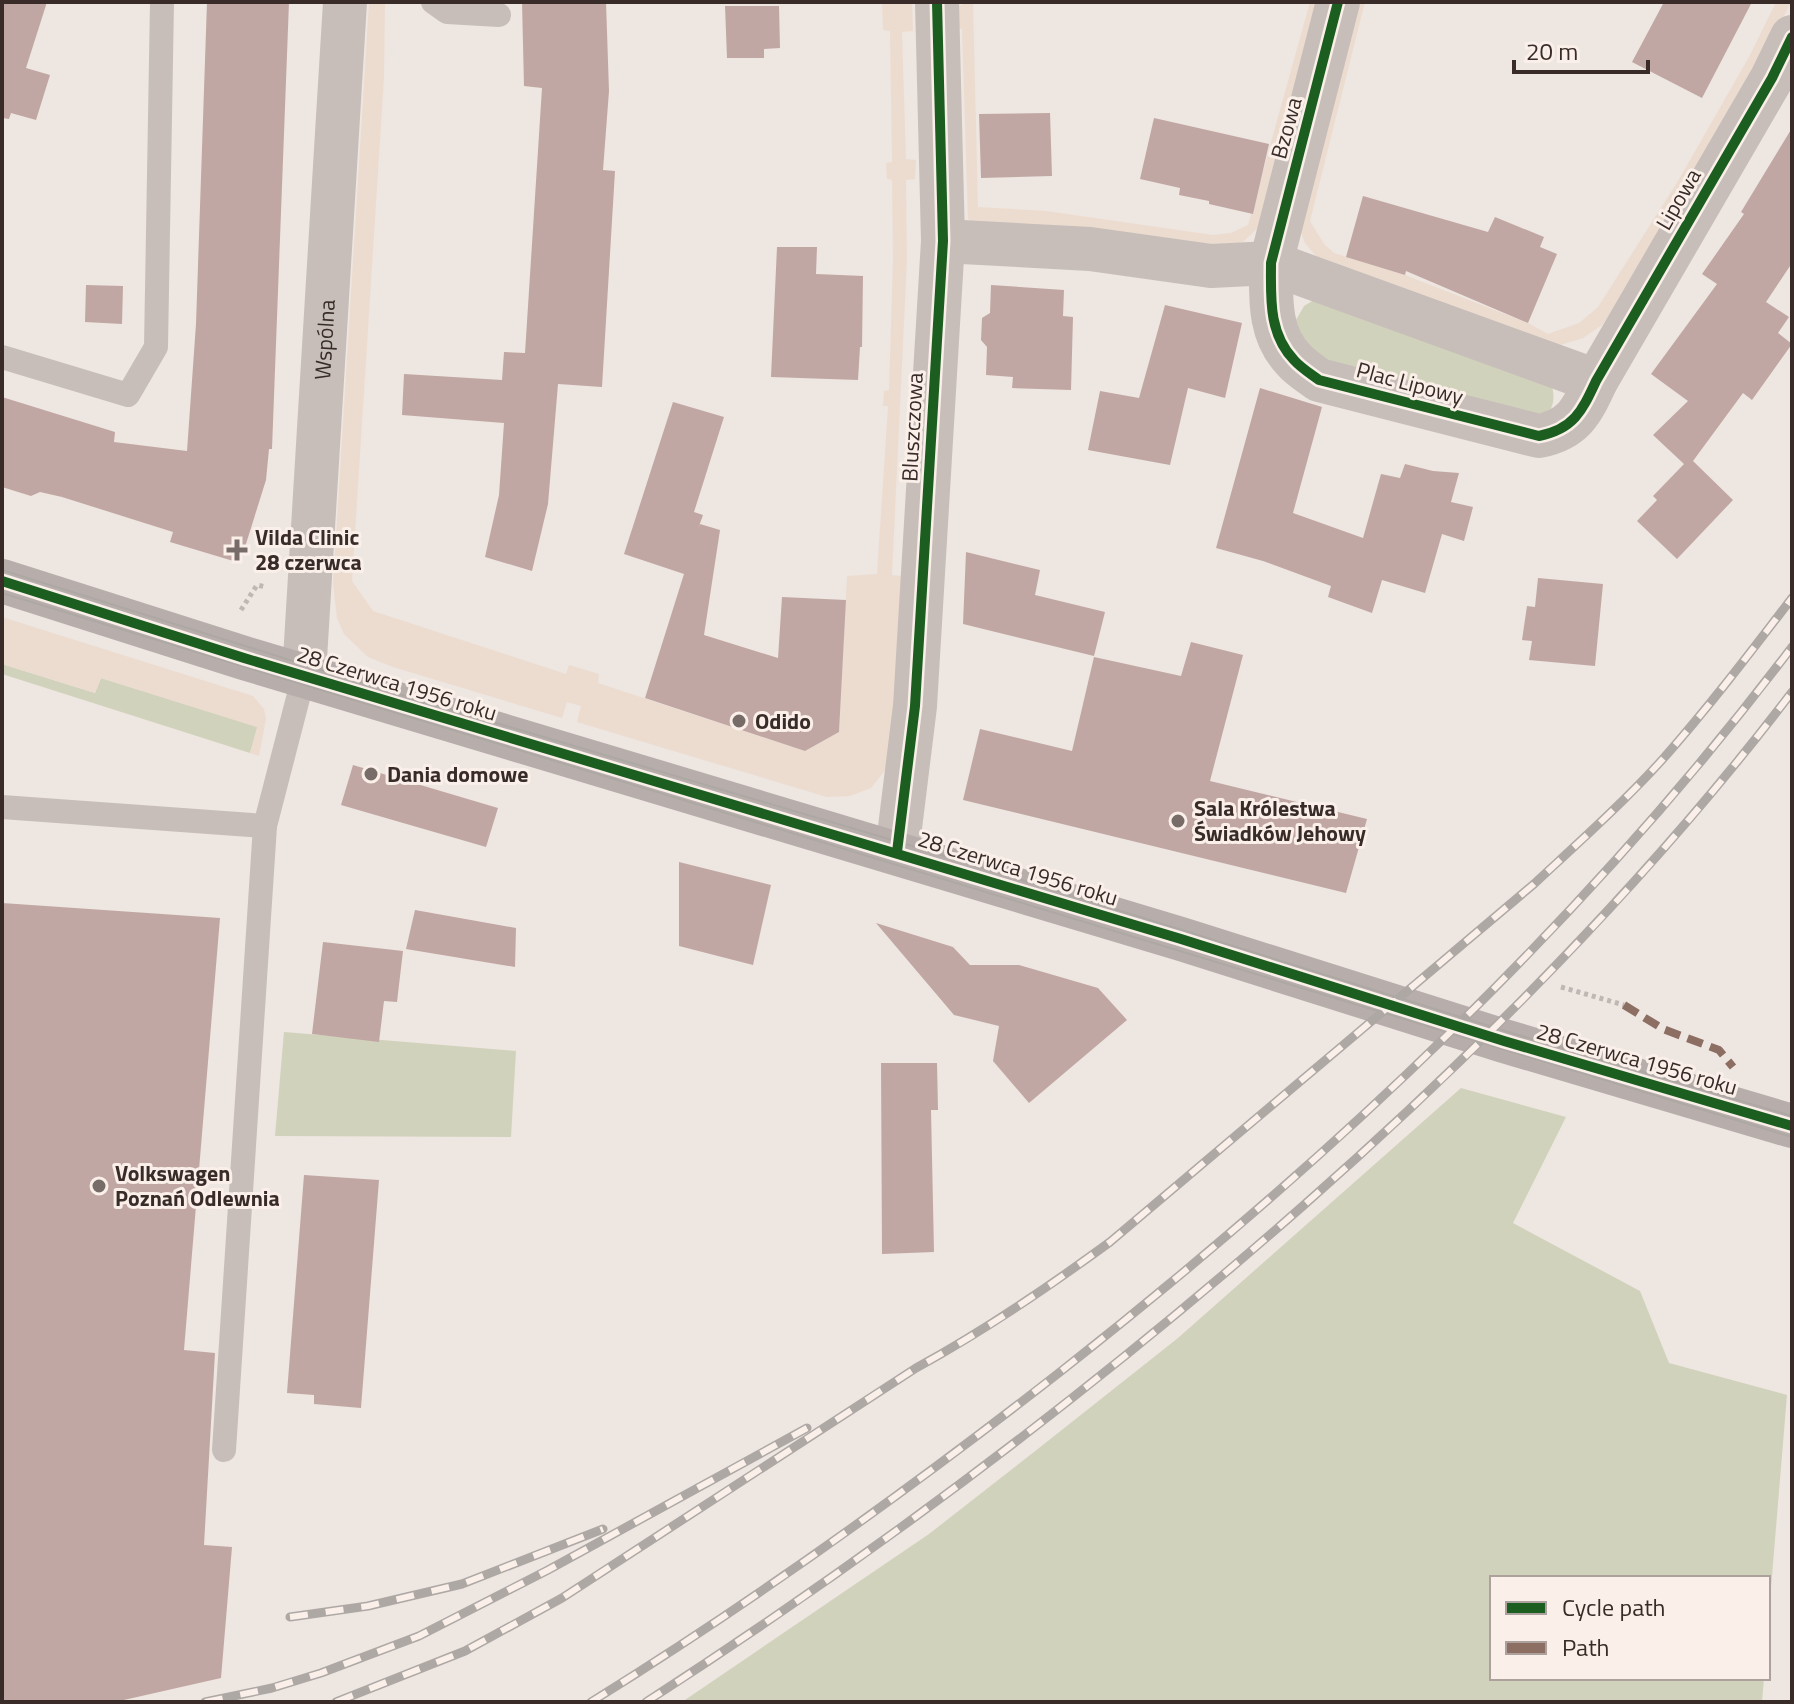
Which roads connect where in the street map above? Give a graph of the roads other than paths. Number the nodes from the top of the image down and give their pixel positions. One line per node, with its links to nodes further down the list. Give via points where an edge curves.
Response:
1 (162, 2): 10 (lane, via 156,347 128,395)
2 (345, 2): 13 (street, Wspólna)
3 (433, 2): 6 (lane, via 447,12)
4 (937, 2): 8 (street, Bluszczowa)
5 (1338, 2): 9 (street, Bzowa)
6 (499, 15)
7 (1792, 37): 11 (street, Lipowa)
8 (943, 241): 9 (street, via 1090,249 1211,266); 16 (street, Bluszczowa, via 915,706)
9 (1271, 263): 11 (street); 11 (street, Plac Lipowy, via 1276,332 1293,360 1319,380 1539,436 1558,433 1576,419)
10 (2, 357)
11 (1596, 381)
12 (2, 581): 13 (street, 28 Czerwca 1956 roku)
13 (304, 675): 15 (lane); 16 (street, 28 Czerwca 1956 roku)
14 (2, 807): 15 (lane)
15 (265, 826): 18 (lane)
16 (897, 852): 17 (street, 28 Czerwca 1956 roku)
17 (1792, 1125)
18 (224, 1450)

